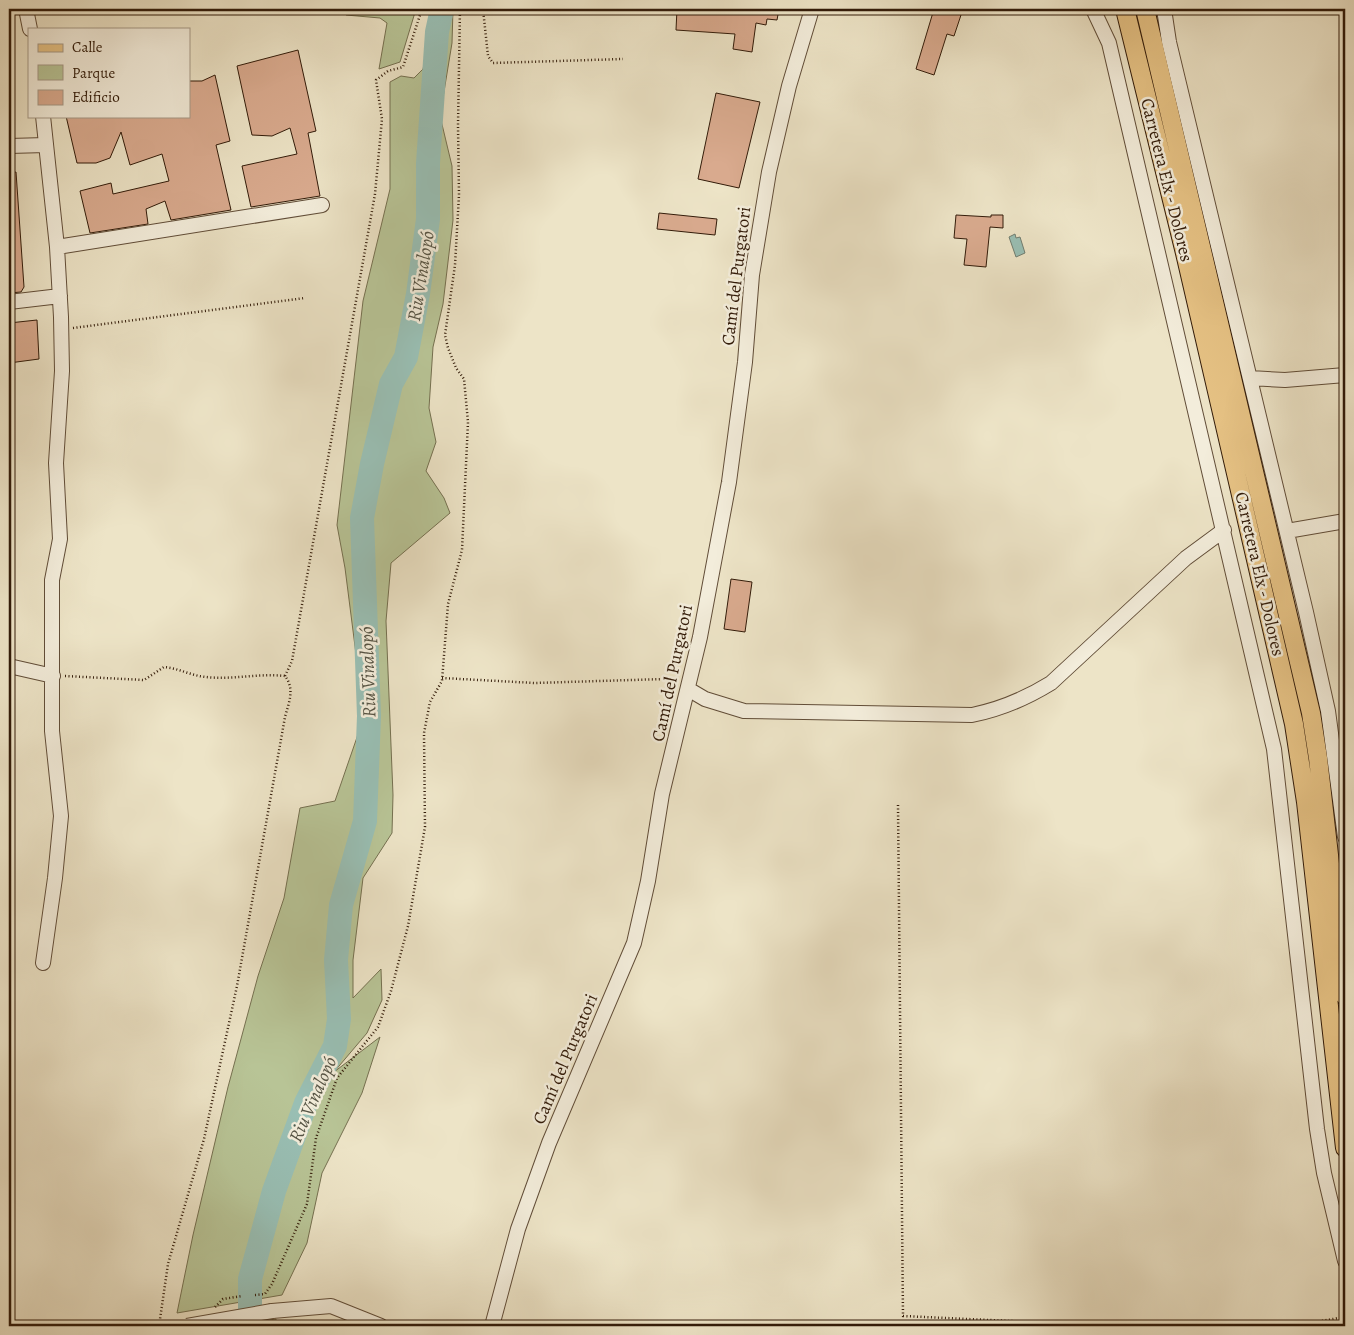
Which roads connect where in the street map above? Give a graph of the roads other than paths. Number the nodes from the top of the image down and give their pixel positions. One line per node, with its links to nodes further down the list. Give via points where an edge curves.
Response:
1 (26, 9): 7 (street)
2 (812, 9): 22 (street, Camí del Purgatori, via 789,86 769,172 752,275 733,456)
3 (1093, 9): 18 (street, via 1109,43)
4 (1125, 9): 26 (main road, Carretera Elx - Dolores, via 1294,724 1306,802)
5 (1146, 9): 25 (main road, Carretera Elx - Dolores, via 1311,713)
6 (1164, 9): 16 (street, via 1169,42)
7 (30, 28)
8 (43, 118): 9 (street)
9 (46, 145): 10 (street); 12 (street)
10 (9, 146)
11 (322, 205): 12 (street)
12 (56, 247): 13 (street)
13 (60, 296): 14 (street); 21 (street, via 62,370 56,464 60,539 52,580)
14 (9, 302)
15 (1345, 375): 16 (street, via 1284,380)
16 (1250, 378): 19 (street)
17 (1345, 521): 19 (street)
18 (1224, 530): 22 (street, via 1186,558 1051,683 1026,699 998,710 972,715 744,711); 27 (street, via 1274,748 1317,1129)
19 (1287, 531): 23 (street, via 1328,711)
20 (9, 666): 21 (street)
21 (53, 676): 24 (street, via 52,731 61,816)
22 (688, 690): 30 (street, Camí del Purgatori, via 662,794 634,943 549,1143 518,1229)
23 (1345, 837)
24 (43, 963)
25 (1345, 996)
26 (1345, 1148)
27 (1345, 1260)
28 (188, 1326): 29 (street, bridge, via 272,1310 331,1306)
29 (381, 1326)
30 (492, 1326)

